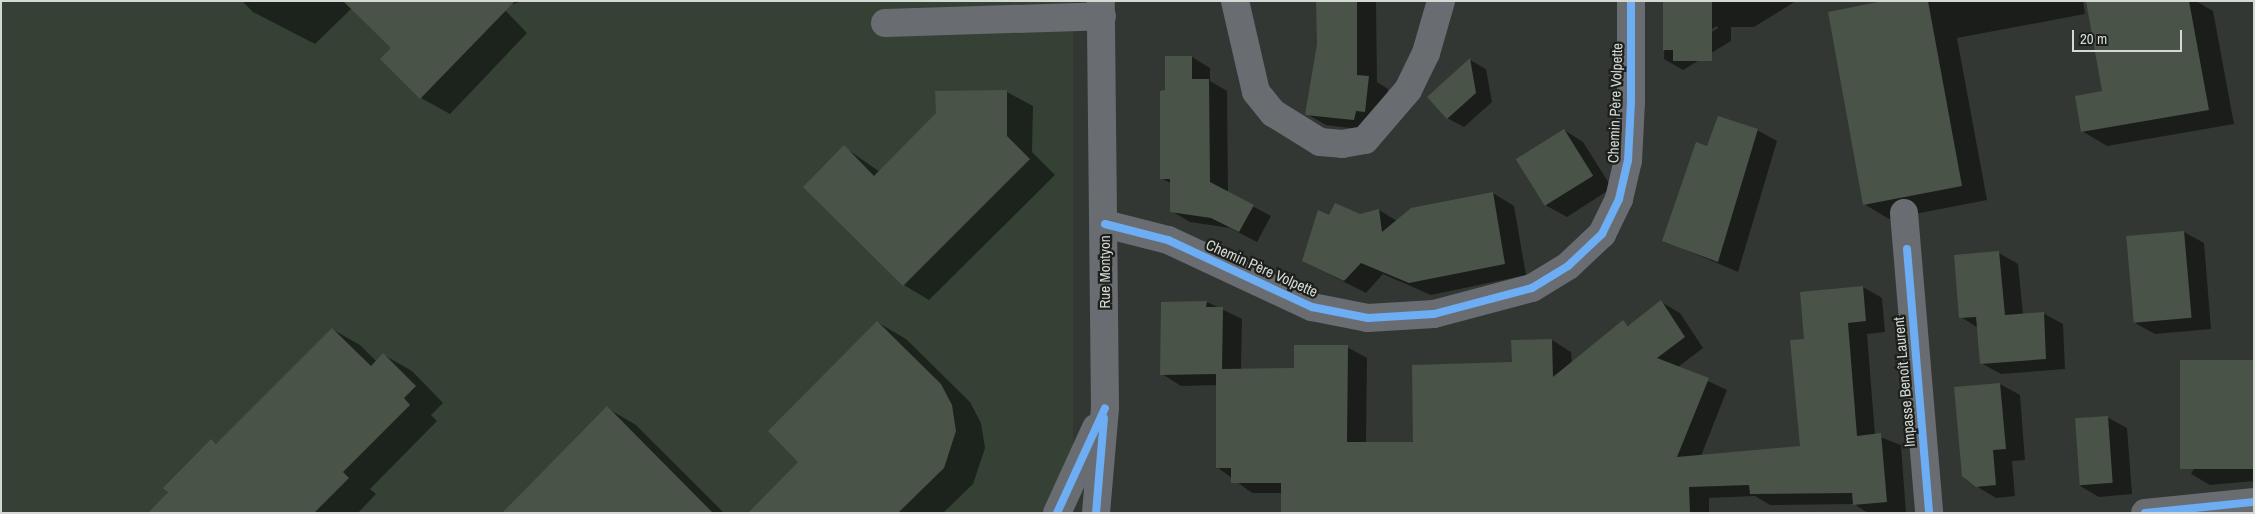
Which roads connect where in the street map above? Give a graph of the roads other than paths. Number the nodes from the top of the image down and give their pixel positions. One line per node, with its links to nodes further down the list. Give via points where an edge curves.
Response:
1 (1235, 1): 2 (street, via 1241,41 1256,92 1273,113 1320,142 1365,140 1408,90 1426,54)
2 (1441, 1)
3 (1630, 1): 7 (street, Chemin Père Volpette, via 1631,102 1628,161 1620,199 1602,234 1568,266 1532,288 1434,314 1368,318 1312,307 1168,240)
4 (1102, 9): 5 (street); 7 (street, Rue Montyon)
5 (885, 23)
6 (1904, 213): 12 (street, Impasse Benoît Laurent)
7 (1105, 224): 8 (street, Rue Montyon)
8 (1105, 408): 10 (street); 11 (street, Rue Montyon)
9 (2254, 502): 13 (street)
10 (1057, 513)
11 (1096, 513)
12 (1930, 513)
13 (2146, 513)

